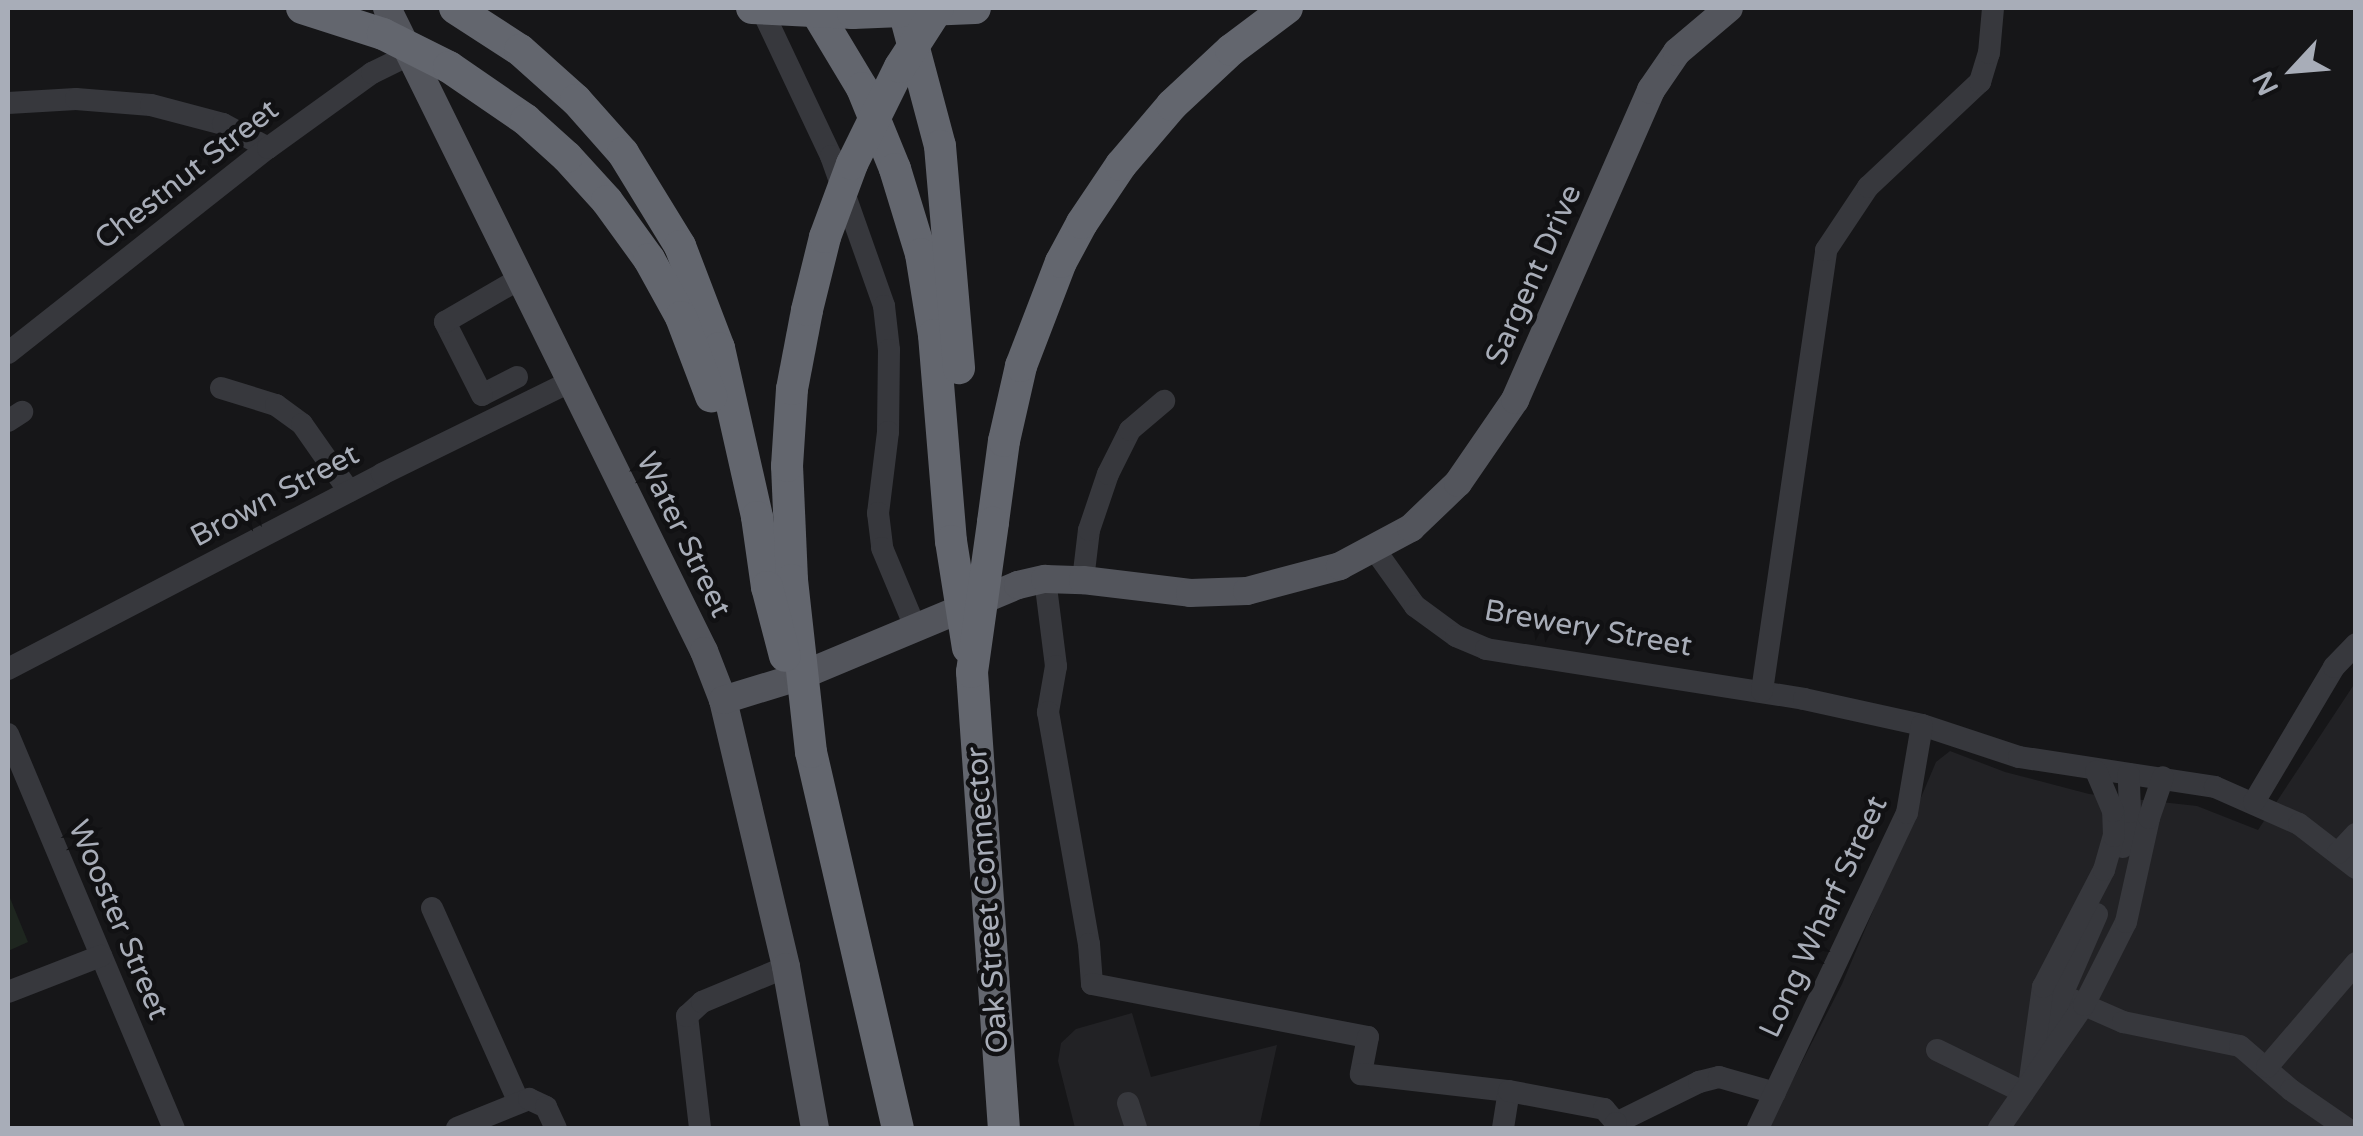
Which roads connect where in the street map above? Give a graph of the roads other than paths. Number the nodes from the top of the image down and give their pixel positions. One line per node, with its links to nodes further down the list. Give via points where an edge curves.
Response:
1 (302, 8): 29 (highway, bridge, via 383,34 449,67 526,120 628,228 681,316 706,377 743,523)
2 (387, 8): 13 (main road, Water Street)
3 (455, 8): 29 (highway, via 520,50 601,128 663,214 708,313 757,517)
4 (751, 8): 9 (highway, bridge)
5 (761, 8): 30 (street, via 831,156 884,306 888,432 878,512 882,548)
6 (814, 8): 25 (highway, via 868,102 896,170 921,254)
7 (901, 8): 25 (highway, via 940,146)
8 (938, 8): 29 (highway, bridge, via 852,164 826,237 792,389)
9 (975, 8)
10 (1287, 8): 25 (highway, via 1172,105 1082,224 1021,366)
11 (1729, 8): 26 (main road, Sargent Drive, via 1677,52 1651,90 1515,400 1483,451 1431,510)
12 (1993, 8): 34 (street, via 1980,82 1868,186 1826,250)
13 (411, 54): 15 (street, Chestnut Street, via 372,73); 16 (main road, Water Street)
14 (8, 102): 15 (street, via 152,106 223,124)
15 (268, 148): 17 (street, Chestnut Street)
16 (521, 278): 19 (main road, Water Street); 21 (street, via 444,322)
17 (8, 353)
18 (517, 377): 21 (street)
19 (572, 381): 23 (street, Brown Street); 35 (main road, Water Street)
20 (221, 388): 24 (street, via 276,405 302,424)
21 (482, 395): 23 (street)
22 (1164, 401): 28 (street, via 1130,430 1108,474 1089,530)
23 (494, 419): 24 (street, Brown Street)
24 (349, 491): 32 (street, Brown Street)
25 (972, 532): 33 (highway, bridge); 33 (highway, bridge)
26 (1375, 550): 28 (main road, via 1292,582 1247,591 1190,593); 34 (street, Brewery Street, via 1414,606 1486,649)
27 (1045, 580): 28 (main road); 30 (main road, via 993,592); 54 (street, via 1056,666 1048,712 1092,984 1368,1037 1360,1074)
28 (1083, 580)
29 (780, 583): 64 (highway, bridge, via 811,752)
30 (915, 627): 35 (main road, via 798,678)
31 (2356, 644): 41 (street, via 2334,666)
32 (8, 669)
33 (972, 672): 65 (highway, Oak Street Connector)
34 (1762, 691): 36 (street, Brewery Street)
35 (723, 700): 47 (main road, Water Street)
36 (1922, 725): 38 (street, Brewery Street, via 2019,757); 55 (street, Long Wharf Street, via 1907,813)
37 (8, 734): 45 (street, Wooster Street)
38 (2096, 771): 39 (street, Brewery Street); 53 (street, via 2114,836 2104,870 2044,987)
39 (2129, 774): 40 (street, Brewery Street); 49 (street, via 2123,847)
40 (2163, 777): 41 (street, Brewery Street); 50 (street, via 2141,848 2134,900)
41 (2254, 802): 43 (street, Brewery Street)
42 (2356, 834): 43 (street)
43 (2347, 860)
44 (432, 908): 56 (street)
45 (101, 956): 48 (street); 59 (street, Wooster Street)
46 (2356, 963): 52 (street)
47 (786, 967): 62 (street, via 702,1002 687,1016); 63 (main road, Water Street)
48 (8, 992)
49 (2061, 994): 50 (street); 53 (street)
50 (2084, 1005): 52 (street, via 2123,1022 2240,1046); 53 (street)
51 (1937, 1050): 53 (street)
52 (2266, 1067): 70 (street)
53 (2027, 1087): 69 (street)
54 (1510, 1091): 58 (street, via 1604,1109); 67 (street)
55 (1775, 1093): 58 (street, via 1719,1077); 68 (street, Long Wharf Street)
56 (518, 1100): 60 (street); 61 (street, via 539,1102)
57 (1128, 1103): 66 (street)
58 (1615, 1126)
59 (171, 1128)
60 (457, 1128)
61 (556, 1128)
62 (700, 1128)
63 (815, 1128)
64 (898, 1128)
65 (1004, 1128)
66 (1136, 1128)
67 (1504, 1128)
68 (1758, 1128)
69 (2000, 1128)
70 (2346, 1128)

